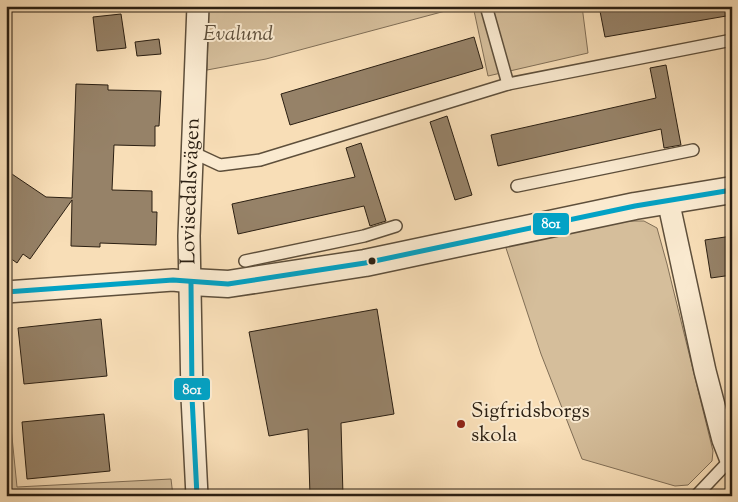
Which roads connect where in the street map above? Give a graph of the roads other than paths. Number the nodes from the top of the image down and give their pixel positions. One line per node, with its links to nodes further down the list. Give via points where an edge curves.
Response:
1 (198, 6): 6 (street, Lovisedalsvägen)
2 (486, 6): 4 (lane)
3 (732, 40): 4 (lane)
4 (508, 84): 6 (lane, via 260,160 220,165)
5 (693, 150): 7 (lane)
6 (192, 152): 12 (street, Lovisedalsvägen)
7 (517, 186)
8 (732, 190): 9 (street)
9 (668, 200): 12 (street, via 366,263 228,284); 14 (street, via 705,371)
10 (396, 226): 11 (lane, via 364,236)
11 (245, 261)
12 (191, 282): 13 (street, via 173,280); 15 (street, Lovisedalsvägen)
13 (6, 292)
14 (731, 462): 16 (lane)
15 (197, 496)
16 (696, 496)

